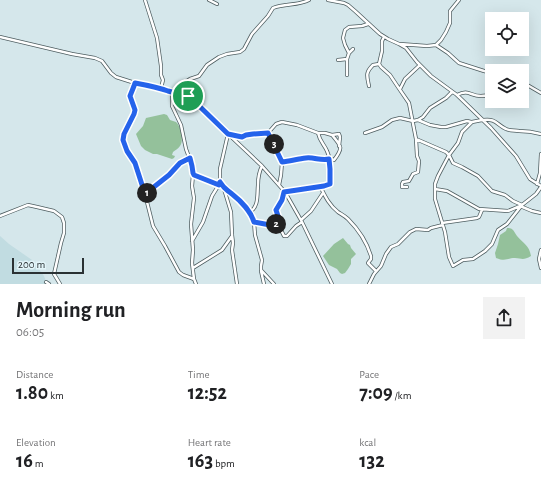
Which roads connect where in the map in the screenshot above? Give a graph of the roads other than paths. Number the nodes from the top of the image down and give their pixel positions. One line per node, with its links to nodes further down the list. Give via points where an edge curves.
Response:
1 (145, 0): 24 (street, via 158,38 163,80)
2 (209, 0): 7 (street)
3 (309, 0): 29 (street, via 300,4 274,7 241,51 222,56 209,64 199,76 184,84)
4 (328, 0): 5 (street)
5 (333, 0): 8 (street, via 348,5)
6 (459, 0): 12 (street, via 450,12 450,23 446,32)
7 (217, 4)
8 (368, 24): 10 (street); 14 (street, via 345,30 343,35)
9 (0, 37): 21 (street, via 97,58 116,77)
10 (384, 37): 11 (street); 17 (street)
11 (400, 44): 12 (street); 18 (street)
12 (436, 45): 19 (street, via 458,63)
13 (353, 49): 14 (street)
14 (349, 53): 15 (street)
15 (347, 59): 16 (street); 20 (street)
16 (338, 60)
17 (379, 64): 22 (street, via 373,65 366,76); 25 (street)
18 (420, 65): 25 (street, via 405,79); 27 (street)
19 (485, 72)
20 (347, 75)
21 (135, 83): 24 (street); 61 (street, via 130,96 135,110 123,140 135,163)
22 (369, 86)
23 (529, 86): 28 (street)
24 (161, 88): 26 (street)
25 (400, 90): 32 (street, via 409,102)
26 (172, 92): 29 (street); 46 (street, via 172,106 181,125)
27 (452, 92): 30 (street); 33 (street)
28 (541, 93)
29 (188, 96): 38 (street)
30 (457, 96): 31 (street, via 467,92); 34 (street)
31 (485, 96)
32 (413, 120): 33 (street); 37 (street, via 392,120); 42 (street)
33 (418, 120): 35 (street, via 438,127)
34 (483, 120): 35 (street); 40 (street, via 493,120 508,130); 52 (street, via 516,156 530,179)
35 (472, 122): 45 (street, via 462,132)
36 (268, 133): 38 (street, via 242,137); 39 (street, via 276,124 282,122 297,124); 48 (street)
37 (365, 133)
38 (228, 134): 49 (street); 51 (street, via 220,169)
39 (318, 134): 41 (street); 47 (street)
40 (541, 134)
41 (332, 135): 43 (street); 43 (street, via 339,135)
42 (416, 139): 45 (street); 56 (street, via 418,171 409,181 402,183 402,187)
43 (340, 146): 47 (street, via 335,159)
44 (541, 154): 52 (street)
45 (449, 155): 58 (street); 62 (street, via 453,163 478,176 492,191 505,195)
46 (190, 158): 50 (street); 61 (street, via 180,163)
47 (329, 159): 48 (street, via 306,158); 54 (street, via 330,184)
48 (282, 162): 53 (street)
49 (262, 166): 53 (street); 64 (street, via 258,180 258,197 254,209)
50 (194, 175): 51 (street); 72 (street)
51 (220, 184): 57 (street); 72 (street)
52 (537, 184): 55 (street)
53 (279, 186): 60 (street)
54 (320, 186): 59 (street); 60 (street)
55 (541, 186): 62 (street, via 537,193)
56 (407, 187)
57 (224, 189): 64 (street); 71 (street, via 231,212)
58 (435, 189): 63 (street, via 446,191); 69 (street)
59 (323, 192): 67 (street); 77 (street, via 330,204 361,236 371,255 368,263)
60 (285, 193): 67 (street); 70 (street, via 276,210)
61 (145, 194): 78 (street, via 153,226 177,269 181,274)
62 (521, 206): 63 (street, via 508,211); 65 (street); 69 (street, via 505,226 498,230 492,244 485,251 473,259 453,266)
63 (482, 210): 69 (street, via 477,218)
64 (250, 212): 68 (street)
65 (541, 213)
66 (0, 216): 79 (street, via 28,205 54,211 62,217 64,233 54,274)
67 (301, 221): 70 (street, via 286,236); 84 (street)
68 (254, 222): 70 (street); 76 (street, via 262,260)
69 (442, 224): 77 (street, via 428,230 416,229 410,232 389,249 382,266)
70 (279, 226)
71 (232, 236): 74 (street, via 222,250); 81 (street)
72 (192, 242): 74 (street)
73 (541, 250): 75 (street)
74 (193, 268): 78 (street)
75 (541, 268)
76 (261, 270): 82 (street); 83 (street)
77 (376, 271): 85 (street)
78 (194, 279): 80 (street)
79 (60, 284)
80 (196, 284)
81 (237, 284)
82 (264, 284)
83 (274, 284)
84 (332, 284)
85 (369, 284)

